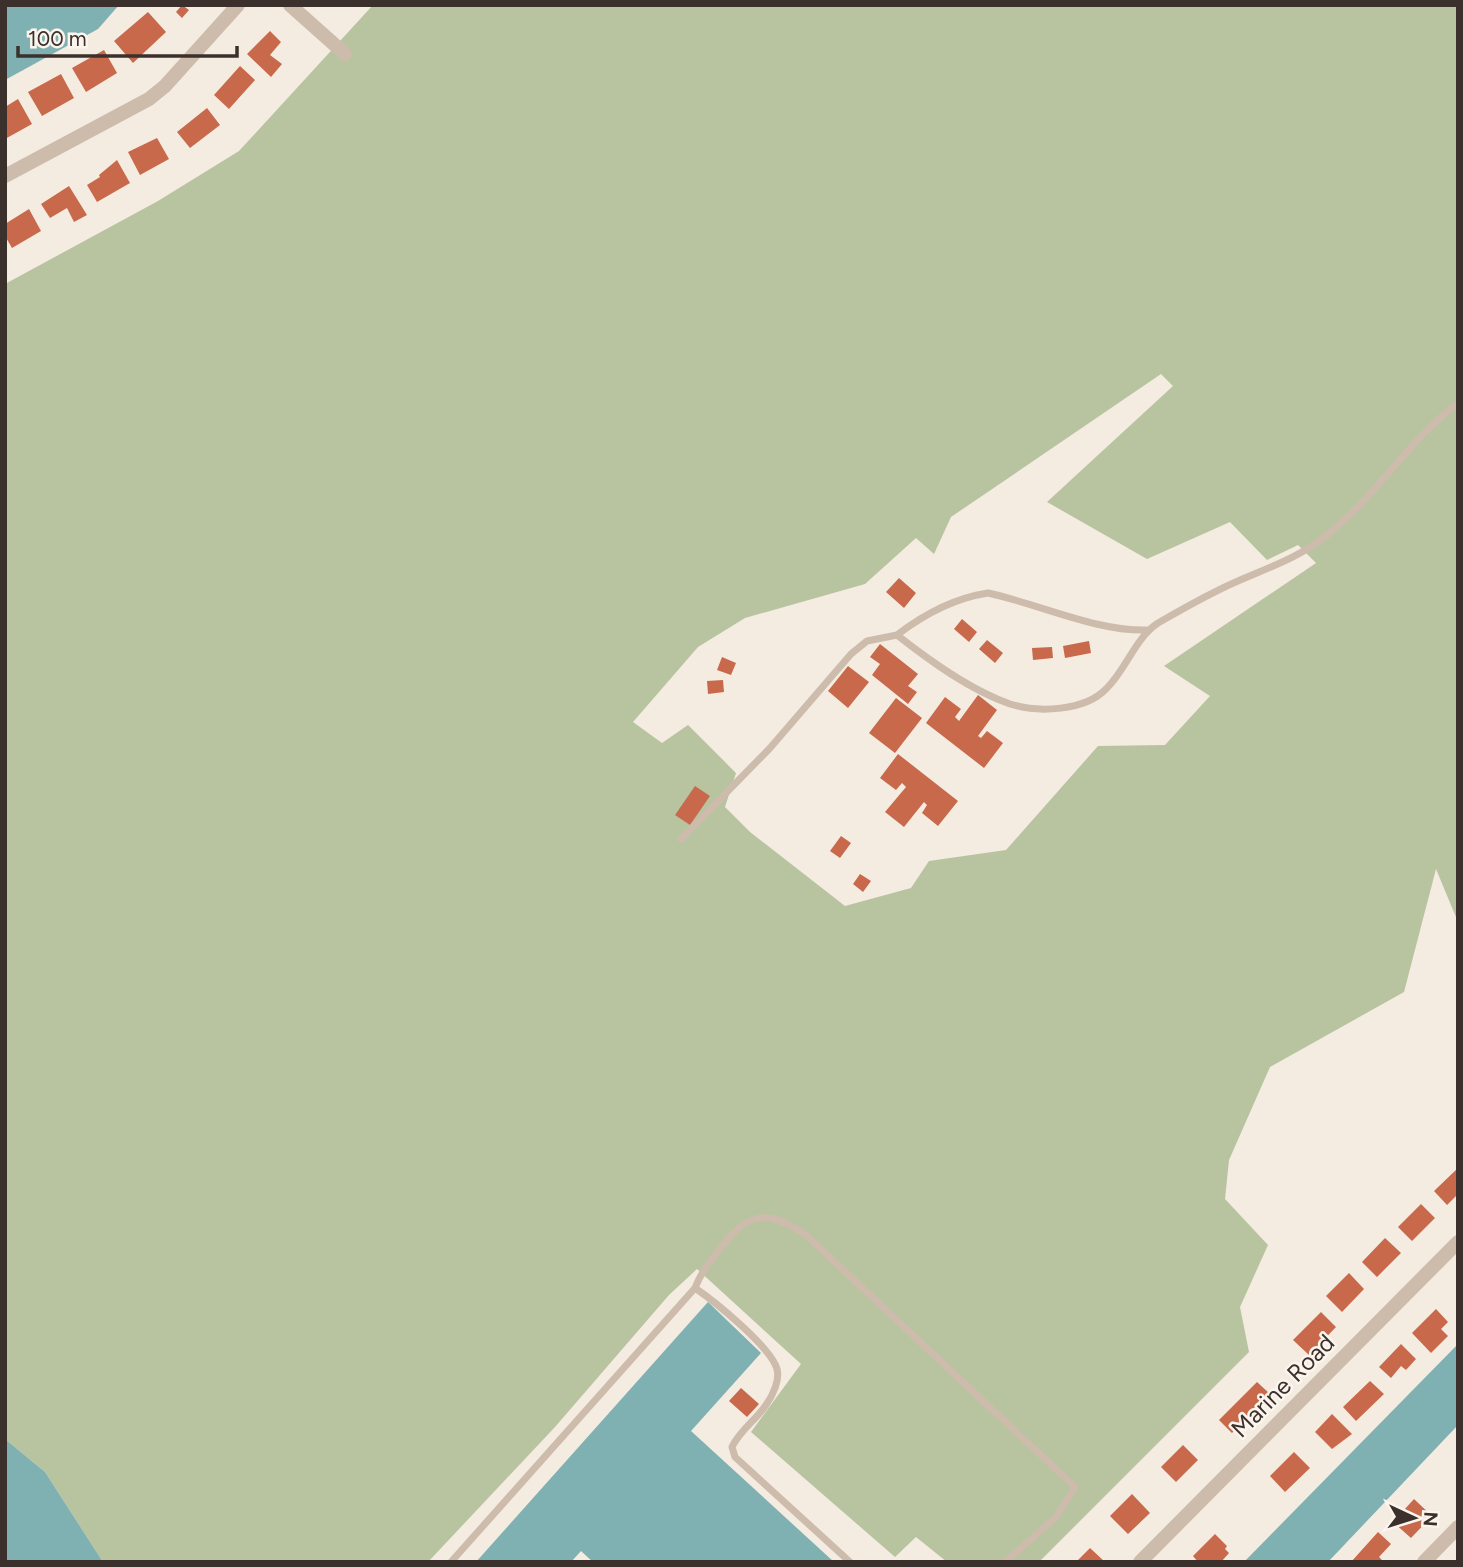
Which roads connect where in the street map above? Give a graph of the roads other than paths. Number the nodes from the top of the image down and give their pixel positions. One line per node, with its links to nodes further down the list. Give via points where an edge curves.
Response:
1 (238, 5): 4 (street, via 149,99)
2 (290, 5): 3 (street)
3 (345, 54)
4 (5, 176)
5 (1458, 403): 6 (lane, via 1435,420 1347,518 1325,536 1298,555 1221,589)
6 (1148, 630): 7 (lane, via 1129,631 988,593 972,595 927,615); 7 (lane, via 1105,691 1091,701 1045,708 1010,704 957,676)
7 (897, 635): 8 (lane, via 867,641 850,654 770,748)
8 (681, 839)
9 (1458, 1242): 15 (street, Marine Road)
10 (695, 1288): 12 (lane); 13 (lane, via 767,1353 777,1368 778,1382 766,1404 736,1438 732,1447 735,1457); 14 (lane, via 736,1228 752,1218 786,1222 806,1235 1074,1486 1056,1517)
11 (1458, 1527): 16 (street)
12 (451, 1562)
13 (850, 1562)
14 (1005, 1562)
15 (1140, 1562)
16 (1424, 1562)

